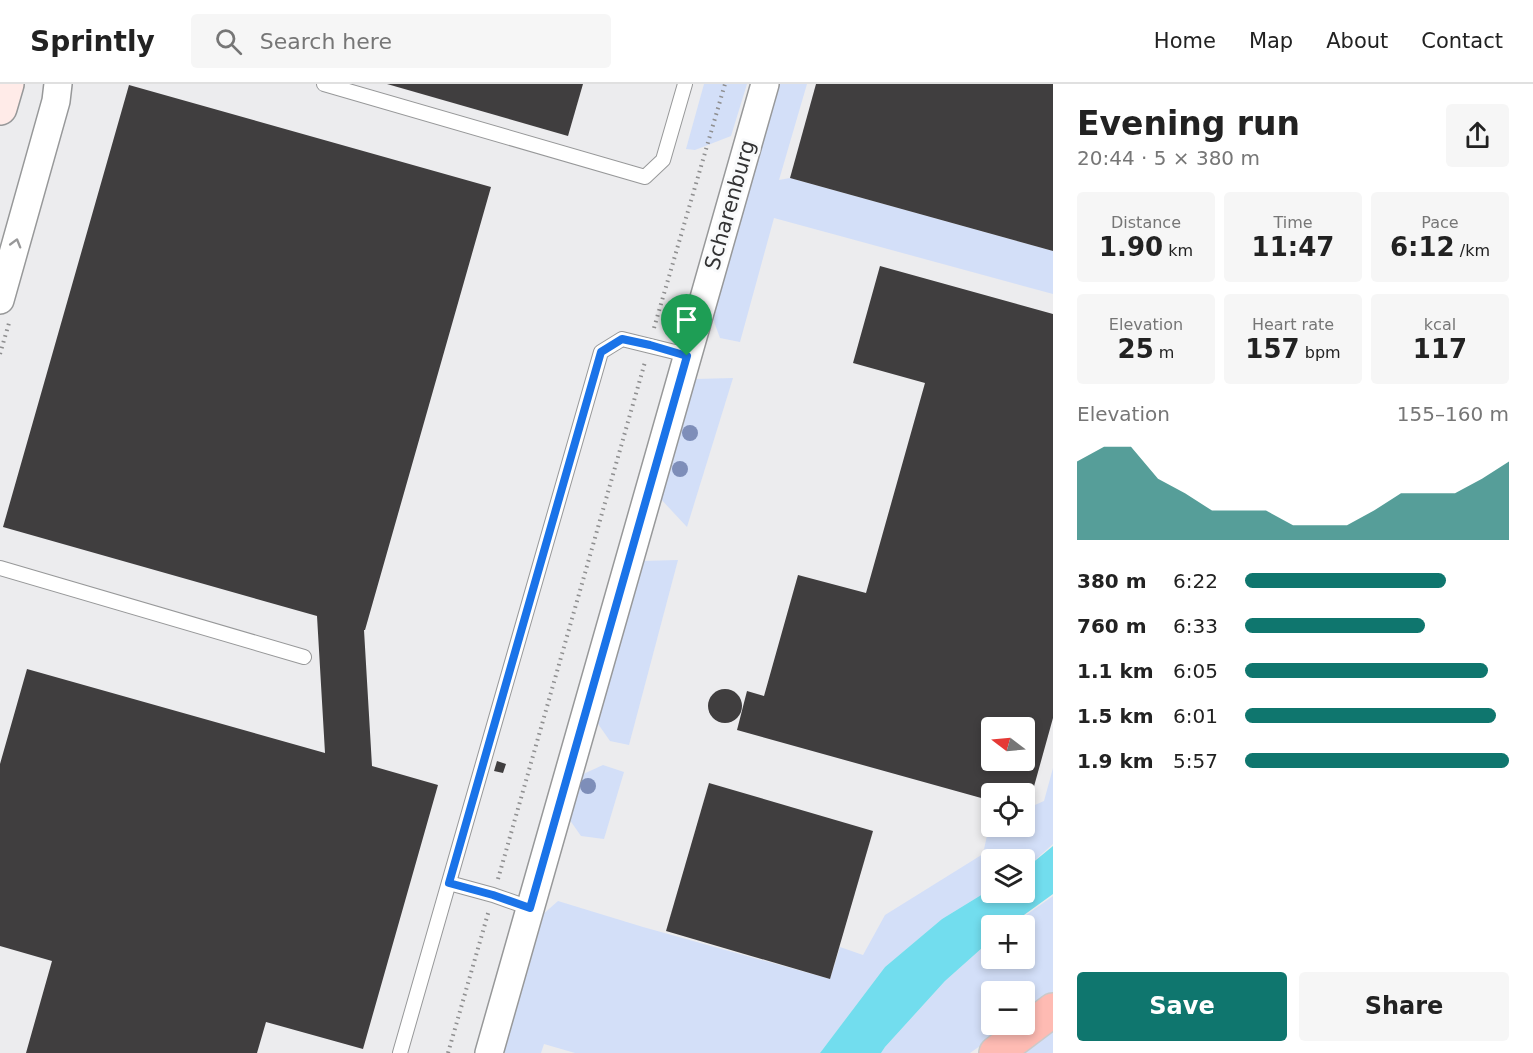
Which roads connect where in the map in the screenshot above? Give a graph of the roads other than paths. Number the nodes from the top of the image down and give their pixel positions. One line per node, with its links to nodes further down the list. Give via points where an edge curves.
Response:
1 (7, 84): 6 (main road)
2 (58, 84): 7 (street, one-way to 2)
3 (324, 84): 4 (lane, via 645,177 663,160)
4 (685, 84)
5 (765, 84): 8 (street, Scharenburg)
6 (0, 108)
7 (0, 300)
8 (687, 356): 11 (lane, via 622,339 601,352); 12 (street, Scharenburg)
9 (0, 568): 10 (lane)
10 (304, 657)
11 (449, 883): 12 (lane); 14 (lane)
12 (530, 908): 15 (street, Scharenburg)
13 (1053, 1010): 16 (highway)
14 (400, 1053)
15 (489, 1053)
16 (996, 1053)

